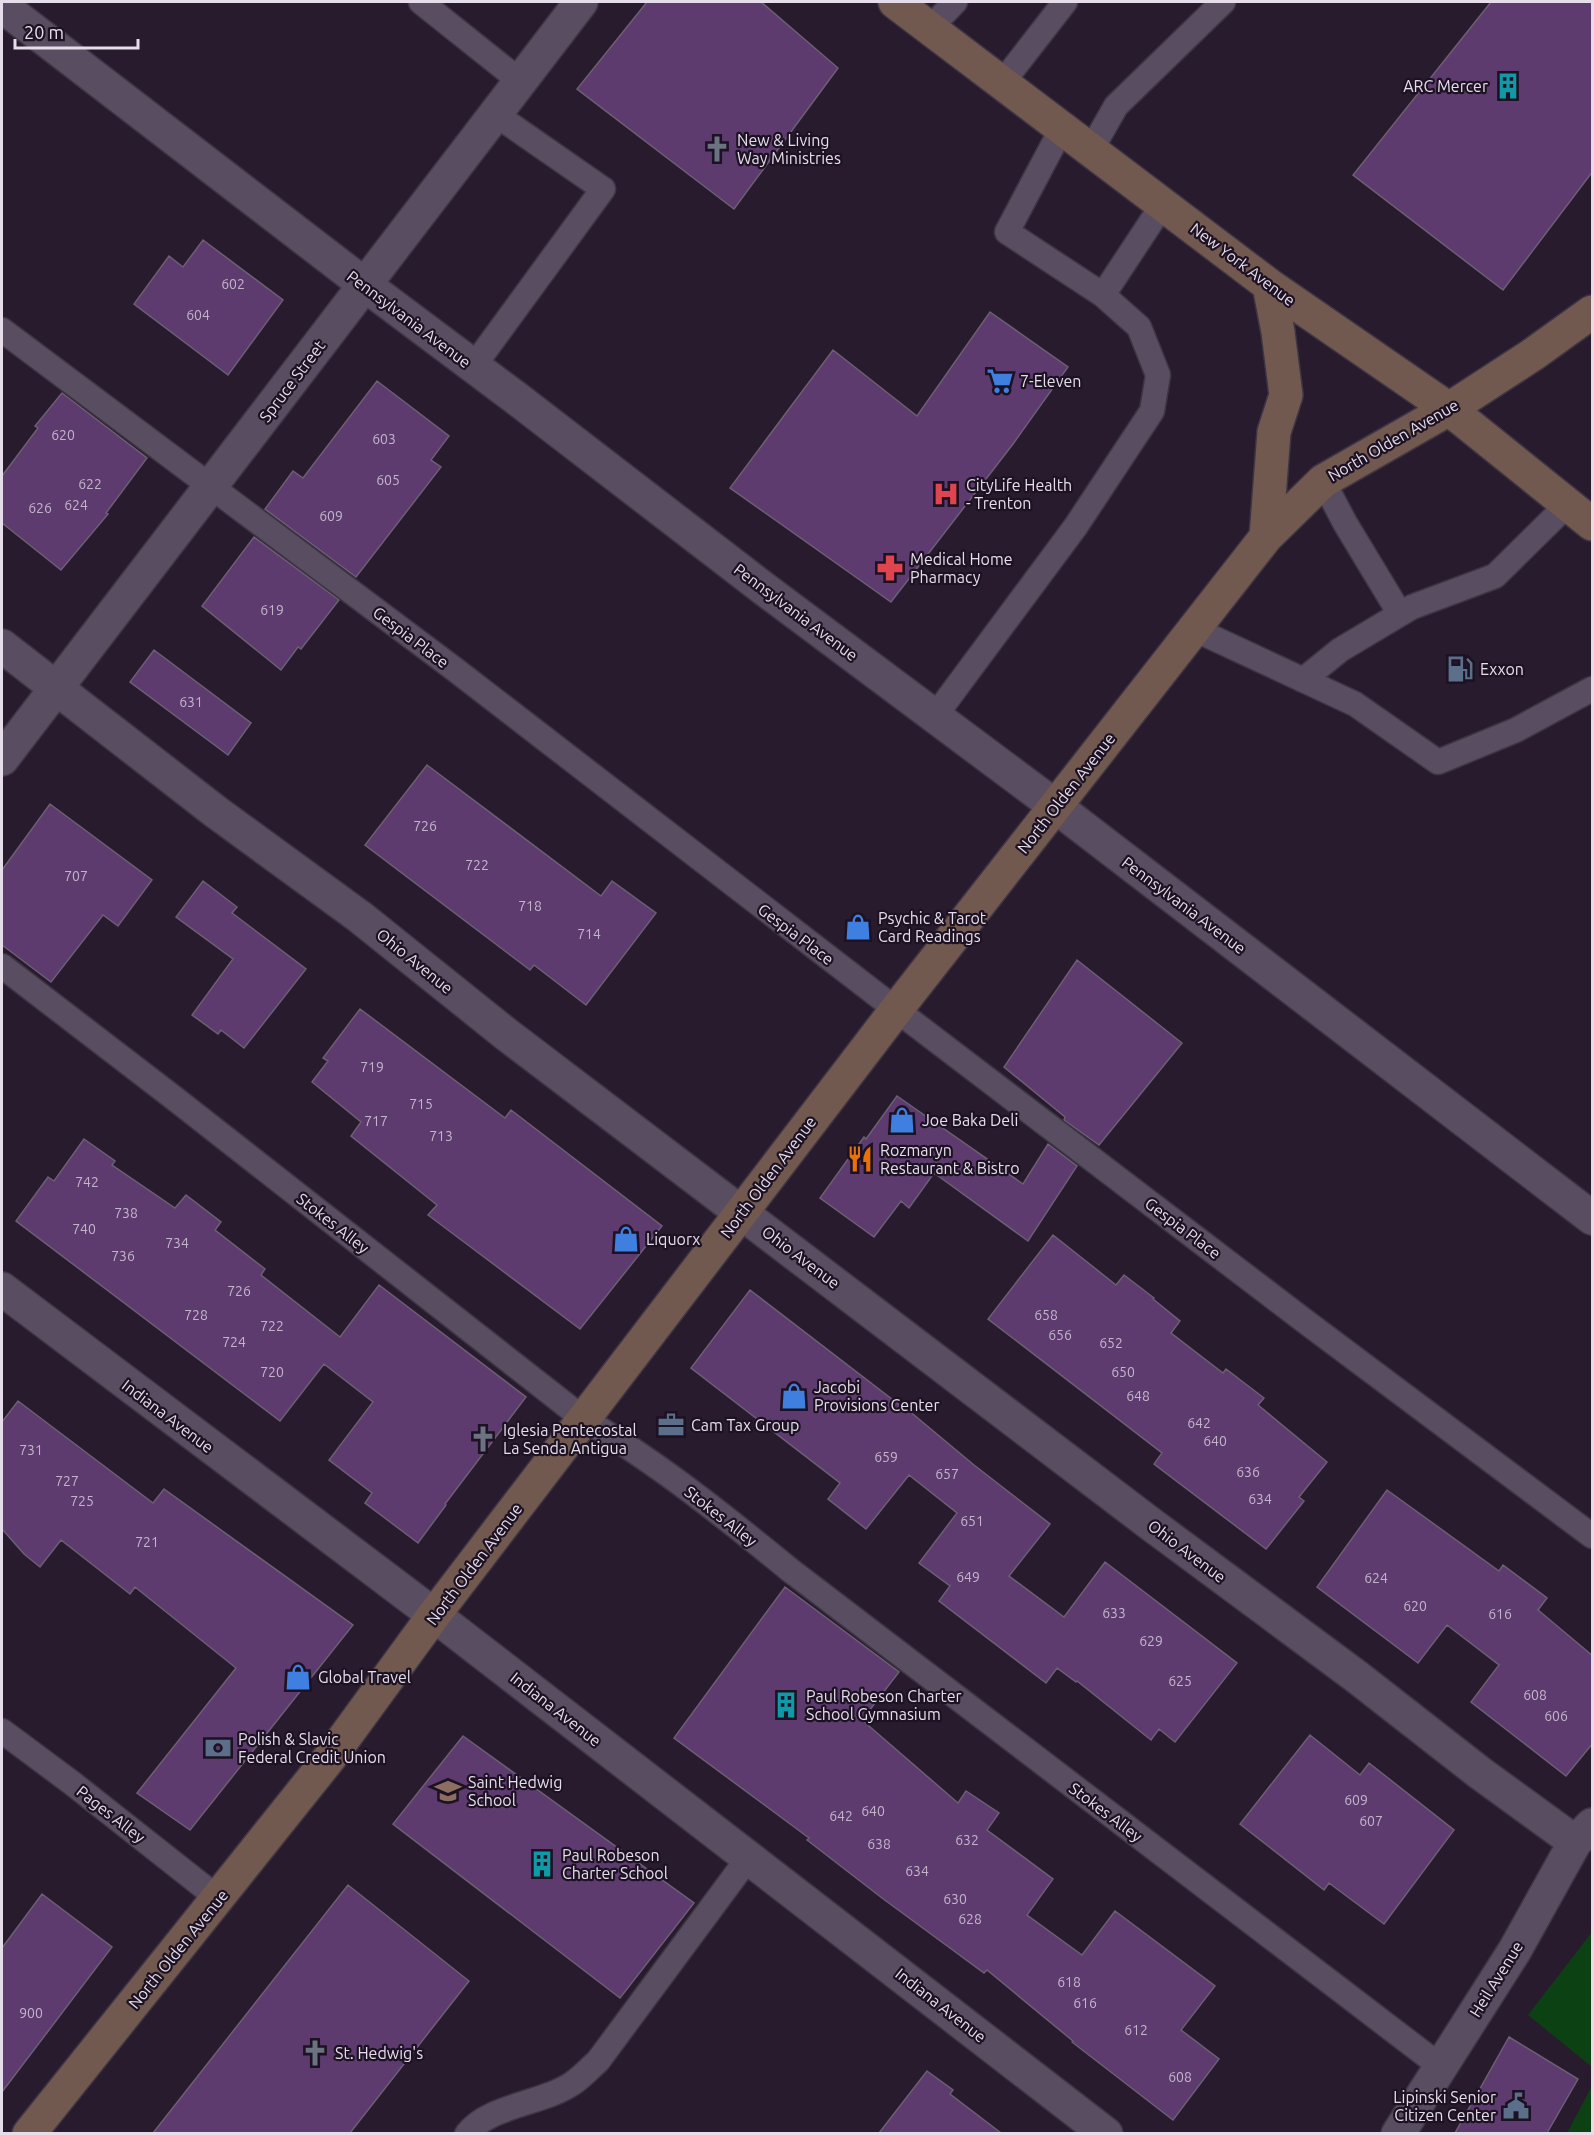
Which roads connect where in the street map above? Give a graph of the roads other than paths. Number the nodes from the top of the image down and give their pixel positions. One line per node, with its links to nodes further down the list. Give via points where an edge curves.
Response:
1 (421, 2): 9 (lane)
2 (581, 2): 9 (street, Spruce Street)
3 (895, 2): 8 (main road, New York Avenue)
4 (954, 2): 8 (lane)
5 (1065, 2): 10 (lane)
6 (1223, 2): 13 (lane, via 1116,106)
7 (2, 6): 15 (street, Pennsylvania Avenue)
8 (930, 28): 10 (main road, New York Avenue)
9 (520, 81): 11 (street, Spruce Street)
10 (1002, 83): 12 (main road, New York Avenue)
11 (495, 114): 15 (street, Spruce Street); 20 (lane, via 603,189)
12 (1062, 128): 13 (main road, New York Avenue); 17 (lane, via 1007,232)
13 (1091, 150): 14 (main road, New York Avenue)
14 (1164, 204): 16 (main road, New York Avenue); 17 (lane)
15 (365, 285): 20 (street, Pennsylvania Avenue); 23 (street, Spruce Street)
16 (1269, 285): 21 (main road, New York Avenue); 25 (main road, via 1286,395 1274,432)
17 (1103, 295): 32 (lane, via 1138,327 1158,375 1152,411 1076,526)
18 (1593, 312): 21 (main road, North Olden Avenue)
19 (2, 330): 23 (lane, Gespia Place)
20 (473, 367): 32 (street, Pennsylvania Avenue)
21 (1449, 409): 22 (main road, North Olden Avenue); 24 (main road, New York Avenue)
22 (1323, 481): 25 (main road, North Olden Avenue); 26 (lane)
23 (210, 487): 30 (street, Spruce Street); 36 (lane, Gespia Place, via 453,668)
24 (1580, 514): 26 (lane, via 1495,576)
25 (1266, 537): 27 (main road, North Olden Avenue)
26 (1400, 614): 29 (lane, via 1340,651)
27 (1194, 629): 29 (lane); 34 (main road, North Olden Avenue)
28 (2, 646): 30 (street, Ohio Avenue)
29 (1303, 680): 31 (lane, via 1355,704 1438,762 1516,730)
30 (55, 688): 33 (street, Spruce Street); 37 (street, Ohio Avenue)
31 (1593, 689)
32 (935, 716): 34 (street, Pennsylvania Avenue)
33 (2, 759)
34 (1055, 806): 36 (main road, North Olden Avenue); 38 (street, Pennsylvania Avenue)
35 (2, 966): 40 (lane, Stokes Alley)
36 (896, 1010): 37 (main road, North Olden Avenue); 41 (lane, Gespia Place)
37 (742, 1212): 40 (main road, North Olden Avenue); 44 (street, Ohio Avenue, via 1480,1773)
38 (1593, 1218)
39 (2, 1289): 42 (street, Indiana Avenue)
40 (585, 1420): 42 (main road, North Olden Avenue); 47 (lane, Stokes Alley, via 631,1448 741,1530)
41 (1593, 1536)
42 (434, 1615): 45 (street, Indiana Avenue); 46 (main road, North Olden Avenue)
43 (2, 1731): 46 (lane, Pages Alley)
44 (1584, 1833): 47 (street, Heil Avenue)
45 (749, 1857): 49 (lane, via 598,2061 572,2084 502,2111 473,2125); 50 (street, Indiana Avenue)
46 (219, 1899): 48 (main road, North Olden Avenue)
47 (1440, 2066): 51 (street, Heil Avenue)
48 (29, 2133)
49 (467, 2133)
50 (1106, 2133)
51 (1398, 2133)

